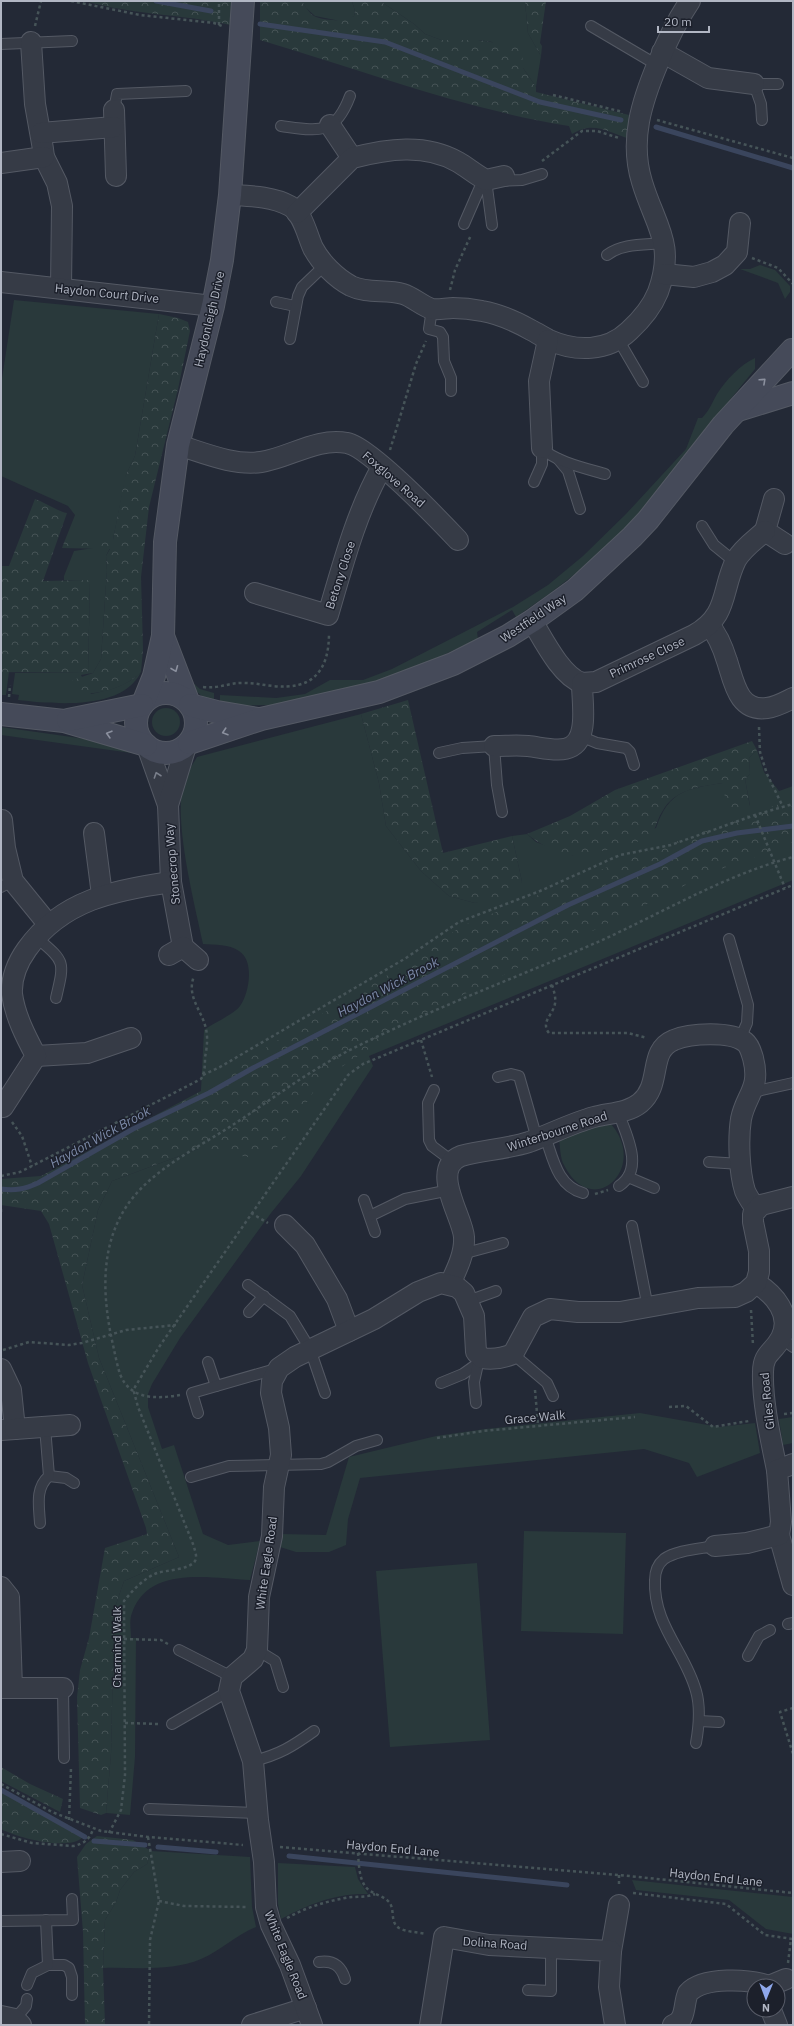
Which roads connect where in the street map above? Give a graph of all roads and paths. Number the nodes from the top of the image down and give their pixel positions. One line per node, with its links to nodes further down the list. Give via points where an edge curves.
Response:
1 (41, 1): 10 (path)
2 (71, 1): 6 (path, via 106,9)
3 (219, 1): 6 (path)
4 (243, 1): 8 (main road, Haydonleigh Drive)
5 (690, 1): 12 (street)
6 (219, 25): 8 (path)
7 (591, 26): 12 (lane)
8 (241, 32): 33 (main road, Haydonleigh Drive)
9 (72, 41): 10 (lane)
10 (31, 42): 11 (lane); 23 (street, via 35,104)
11 (1, 44)
12 (660, 59): 13 (street, via 708,78); 18 (street, via 648,84)
13 (754, 84): 14 (lane); 20 (lane, via 761,104)
14 (778, 84)
15 (186, 91): 19 (lane, via 117,94)
16 (553, 95): 18 (path)
17 (350, 96): 21 (lane, via 340,117)
18 (640, 115): 24 (street); 27 (path)
19 (114, 118): 23 (street); 31 (street)
20 (762, 120)
21 (330, 125): 22 (lane, via 315,130); 26 (street)
22 (282, 126)
23 (41, 133): 25 (street)
24 (636, 144): 28 (path, via 588,129); 38 (street, via 642,181)
25 (44, 157): 29 (street); 45 (street, via 57,183 62,206)
26 (352, 158): 32 (street, via 418,148); 34 (street)
27 (793, 158)
28 (541, 161)
29 (1, 163)
30 (542, 174): 32 (lane, via 515,180)
31 (116, 176)
32 (495, 178): 36 (lane); 37 (lane, via 481,185)
33 (230, 195): 34 (street, via 272,199 292,207); 47 (main road, Haydonleigh Drive)
34 (298, 213): 41 (street, via 314,250)
35 (740, 223): 39 (street)
36 (492, 225)
37 (468, 226): 49 (path, via 469,242 455,270 449,296)
38 (664, 243): 40 (lane, via 623,247); 42 (street)
39 (737, 252): 42 (street, via 725,265 712,272 694,277); 44 (path, via 778,268)
40 (607, 254)
41 (326, 265): 48 (lane, via 302,287); 49 (street, via 350,285 370,291 403,294)
42 (664, 274): 52 (street, via 648,311)
43 (1, 282): 45 (street, Haydon Court Drive)
44 (793, 284)
45 (61, 288): 47 (street, Haydon Court Drive)
46 (276, 302): 48 (lane)
47 (213, 306): 60 (main road, Haydonleigh Drive)
48 (295, 306): 51 (lane)
49 (432, 309): 50 (lane); 53 (street, via 481,310 501,315)
50 (430, 329): 57 (lane, via 440,332 443,337 444,361 451,378); 62 (path, via 414,370 390,452)
51 (290, 339)
52 (618, 339): 53 (street, via 602,347 590,349); 56 (lane)
53 (548, 340): 61 (street, via 539,381)
54 (793, 349): 55 (main road, Westfield Way, via 790,362); 59 (main road, Westfield Way, one-way to 54)
55 (793, 376)
56 (643, 382)
57 (451, 391)
58 (793, 393): 59 (main road)
59 (738, 410): 74 (main road, Westfield Way, via 632,537 575,590)
60 (178, 445): 62 (street, Foxglove Road, via 223,458 262,462 322,444 348,443 360,449); 76 (main road, Haydonleigh Drive, via 166,535)
61 (550, 453): 63 (lane); 64 (lane); 66 (lane, via 568,471)
62 (382, 467): 69 (street, Foxglove Road); 73 (street, Betony Close, via 359,515)
63 (605, 474)
64 (534, 482)
65 (774, 499): 68 (street)
66 (580, 509)
67 (702, 526): 71 (lane, via 714,545)
68 (765, 532): 70 (street); 71 (street, Primrose Close, via 744,550)
69 (458, 540)
70 (785, 544)
71 (736, 562): 75 (street, Primrose Close, via 721,607)
72 (255, 593): 73 (street, Betony Close)
73 (328, 615): 78 (path, via 328,655 319,674 309,682 285,686 243,682 215,688)
74 (532, 621): 77 (street, via 558,662 569,675); 83 (main road, Westfield Way, via 482,650 404,683 360,697)
75 (709, 625): 77 (street, Primrose Close, via 694,635 596,682); 81 (street, via 720,642 742,700)
76 (163, 636): 78 (main road, Haydonleigh Drive, one-way to 78); 80 (main road, Haydonleigh Drive, via 154,676)
77 (582, 683): 85 (street)
78 (193, 697): 80 (main road, Westfield Way, via 182,697 169,692 155,694); 83 (main road, Westfield Way, via 217,712); 86 (main road, via 196,724 193,736)
79 (793, 698): 81 (street, via 772,707)
80 (143, 703): 84 (main road, Westfield Way); 87 (main road, via 137,715 136,726 139,737)
81 (759, 708): 93 (path, via 760,752 767,774)
82 (1, 714): 84 (main road, Westfield Way)
83 (261, 719): 86 (main road, Westfield Way, one-way to 86)
84 (64, 721): 87 (main road, Westfield Way, one-way to 84)
85 (580, 736): 88 (street, via 571,746 560,751); 90 (lane, via 597,743 626,748)
86 (187, 744): 87 (main road, Westfield Way, via 166,753); 92 (street, Stonecrop Way)
87 (146, 746): 92 (street, Stonecrop Way, one-way to 87)
88 (494, 746): 89 (lane, via 462,748); 94 (lane)
89 (439, 753)
90 (634, 765)
91 (793, 804): 93 (path)
92 (168, 805): 100 (street, Stonecrop Way)
93 (783, 807): 95 (path)
94 (502, 812)
95 (754, 815): 99 (path); 115 (path, via 671,845 620,856 540,891 459,922 406,958)
96 (4, 820): 101 (street)
97 (94, 833): 103 (street)
98 (793, 857): 99 (path)
99 (773, 862): 102 (path); 152 (path, via 730,878 599,942 523,973 348,1052 306,1074 157,1174 132,1200 116,1228 107,1255 105,1286)
100 (171, 882): 103 (street); 106 (street, Stonecrop Way)
101 (7, 884): 104 (street)
102 (785, 888)
103 (102, 895): 104 (street, via 73,908)
104 (42, 930): 108 (street, via 17,965); 109 (lane, via 63,968)
105 (729, 939): 111 (lane, via 748,1005 747,1023)
106 (183, 954): 115 (path, via 193,1000 206,1030)
107 (552, 984): 113 (path, via 555,1002 547,1019 546,1029 549,1033 628,1033)
108 (7, 986): 114 (street, via 16,1013)
109 (56, 998)
110 (131, 1038): 114 (street, via 87,1053)
111 (740, 1039): 113 (street, via 698,1035 678,1038); 119 (street, via 748,1045 754,1061 756,1076)
112 (421, 1040): 118 (path, via 431,1069)
113 (667, 1044): 121 (street, Winterbourne Road, via 659,1055 654,1083 649,1094 639,1105)
114 (36, 1056): 120 (street)
115 (203, 1075): 126 (path, via 196,1082)
116 (498, 1077): 122 (lane, via 511,1074 518,1076)
117 (793, 1082): 119 (lane)
118 (434, 1090): 123 (lane, via 428,1103 429,1140 432,1146)
119 (753, 1092): 125 (street, via 742,1117)
120 (8, 1094): 126 (path)
121 (618, 1112): 122 (street, Winterbourne Road, via 572,1124); 128 (lane, via 632,1154 633,1161)
122 (541, 1137): 123 (street, Winterbourne Road, via 517,1145 461,1156); 132 (lane, via 560,1178 569,1187)
123 (452, 1161): 131 (street, via 449,1167)
124 (709, 1162): 125 (lane)
125 (741, 1164): 135 (street, via 746,1192)
126 (32, 1166): 127 (path, via 20,1172)
127 (1, 1176)
128 (628, 1177): 129 (lane); 130 (lane)
129 (619, 1186): 132 (path, via 595,1194)
130 (654, 1188)
131 (450, 1190): 136 (lane, via 405,1199); 141 (street, via 452,1204 464,1236)
132 (583, 1194)
133 (793, 1197): 135 (street, via 768,1202)
134 (364, 1200): 136 (lane)
135 (756, 1209): 142 (street, via 752,1218 760,1261)
136 (370, 1216): 139 (lane)
137 (285, 1225): 151 (street, via 305,1245 337,1299)
138 (632, 1226): 148 (lane)
139 (375, 1232)
140 (503, 1243): 141 (lane)
141 (462, 1254): 143 (street)
142 (756, 1283): 148 (street, via 735,1297 698,1298); 153 (street, Giles Road, via 769,1291 782,1308)
143 (450, 1284): 147 (street, via 461,1290); 151 (street, via 434,1284)
144 (248, 1285): 146 (lane)
145 (496, 1291): 147 (lane)
146 (264, 1296): 149 (lane); 154 (lane, via 287,1312)
147 (468, 1301): 157 (street, via 474,1316 476,1352)
148 (648, 1308): 156 (street, via 620,1312 544,1310 533,1317)
149 (249, 1312)
150 (176, 1325): 152 (path)
151 (349, 1331): 154 (street)
152 (110, 1334): 155 (path, via 82,1343 29,1342); 164 (path, via 119,1373 125,1384)
153 (787, 1343): 172 (street, Giles Road, via 763,1361)
154 (310, 1349): 159 (street); 166 (lane)
155 (1, 1351)
156 (513, 1354): 157 (street); 161 (lane)
157 (481, 1361): 162 (lane, via 463,1374); 168 (lane, via 474,1382)
158 (208, 1362): 163 (lane)
159 (278, 1368): 163 (lane); 179 (street, White Eagle Road, via 271,1387 281,1445)
160 (1, 1369): 176 (street, via 11,1390)
161 (533, 1372): 167 (lane, via 547,1383); 174 (path)
162 (441, 1383)
163 (216, 1386): 165 (lane)
164 (134, 1392): 165 (path, via 151,1398); 190 (path, Charmind Walk, via 140,1414 196,1557 190,1565 157,1573 127,1597 123,1606)
165 (192, 1392): 170 (lane)
166 (325, 1393)
167 (553, 1396)
168 (476, 1403)
169 (669, 1407): 172 (path, via 686,1406 713,1427)
170 (198, 1413)
171 (635, 1417): 174 (path, Grace Walk)
172 (767, 1417): 180 (street, Giles Road)
173 (70, 1425): 175 (street)
174 (538, 1425): 177 (path, Grace Walk)
175 (45, 1427): 176 (street); 181 (lane)
176 (8, 1430)
177 (437, 1438)
178 (377, 1440): 179 (lane, via 356,1446 321,1464)
179 (280, 1464): 182 (lane, via 229,1466); 192 (street, White Eagle Road, via 274,1487 272,1536 259,1597)
180 (785, 1467): 185 (street, Giles Road)
181 (49, 1476): 183 (lane, via 66,1478); 184 (lane, via 41,1486 39,1494)
182 (192, 1477)
183 (74, 1483)
184 (40, 1523)
185 (779, 1535): 186 (street, via 747,1543); 187 (street, Giles Road)
186 (715, 1546): 199 (lane, via 672,1554 663,1559 655,1573 658,1608 669,1637 693,1682)
187 (793, 1585)
188 (1, 1587): 196 (street, via 9,1597)
189 (770, 1630): 193 (lane, via 759,1636)
190 (124, 1639): 191 (path, via 161,1640); 201 (path, Charmind Walk)
191 (179, 1650): 194 (lane)
192 (257, 1650): 194 (street, via 253,1659 235,1673); 195 (lane, via 275,1662)
193 (748, 1656)
194 (231, 1684): 202 (lane); 207 (street, White Eagle Road)
195 (284, 1687)
196 (7, 1688): 197 (street)
197 (63, 1688): 206 (lane)
198 (793, 1708): 205 (path, via 780,1712)
199 (699, 1721): 200 (lane); 204 (lane)
200 (719, 1722)
201 (125, 1723): 202 (path); 212 (path, Charmind Walk, via 123,1799 121,1810)
202 (172, 1724)
203 (314, 1731): 207 (lane, via 291,1748)
204 (696, 1743)
205 (793, 1754)
206 (64, 1758)
207 (253, 1761): 210 (street, White Eagle Road)
208 (1, 1784): 211 (path, Haydon End Lane, via 52,1812)
209 (149, 1810): 210 (lane)
210 (258, 1813): 215 (street, White Eagle Road)
211 (92, 1829): 212 (path, Haydon End Lane); 213 (path, via 87,1840 74,1846 32,1843)
212 (109, 1833): 214 (path, Haydon End Lane)
213 (1, 1834)
214 (148, 1837): 215 (path, Haydon End Lane); 223 (path)
215 (263, 1846): 216 (path, Haydon End Lane); 224 (street, White Eagle Road)
216 (358, 1855): 219 (path, Haydon End Lane, via 619,1875); 220 (path, via 364,1885)
217 (20, 1861): 218 (street)
218 (1, 1862)
219 (793, 1893)
220 (376, 1894): 227 (path, via 313,1906); 228 (path, via 390,1903 392,1918 399,1929)
221 (72, 1899): 225 (lane, via 72,1920)
222 (623, 1899): 229 (path, via 726,1904 765,1935); 231 (street)
223 (159, 1901): 224 (path, via 184,1906); 242 (path, via 150,1940)
224 (266, 1907): 227 (street, White Eagle Road)
225 (46, 1920): 226 (lane); 233 (lane)
226 (1, 1921)
227 (272, 1926): 240 (street, White Eagle Road, via 297,1970)
228 (444, 1937): 230 (street, Dolina Road, via 489,1945); 244 (street)
229 (793, 1940)
230 (551, 1946): 231 (street, Dolina Road); 237 (lane, via 551,1991)
231 (611, 1951): 245 (street, via 609,1987)
232 (319, 1962): 234 (lane, via 334,1963 342,1970)
233 (48, 1966): 236 (lane, via 32,1972); 238 (lane, via 64,1965 69,1968)
234 (346, 1979)
235 (746, 1981): 246 (street, via 716,1982 697,1987 688,1993 683,2016)
236 (27, 1984)
237 (528, 1990)
238 (72, 1995)
239 (27, 1999): 241 (lane, via 26,2006)
240 (309, 2016): 243 (street)
241 (12, 2020)
242 (149, 2025)
243 (252, 2025)
244 (430, 2025)
245 (615, 2025)
246 (674, 2025)

